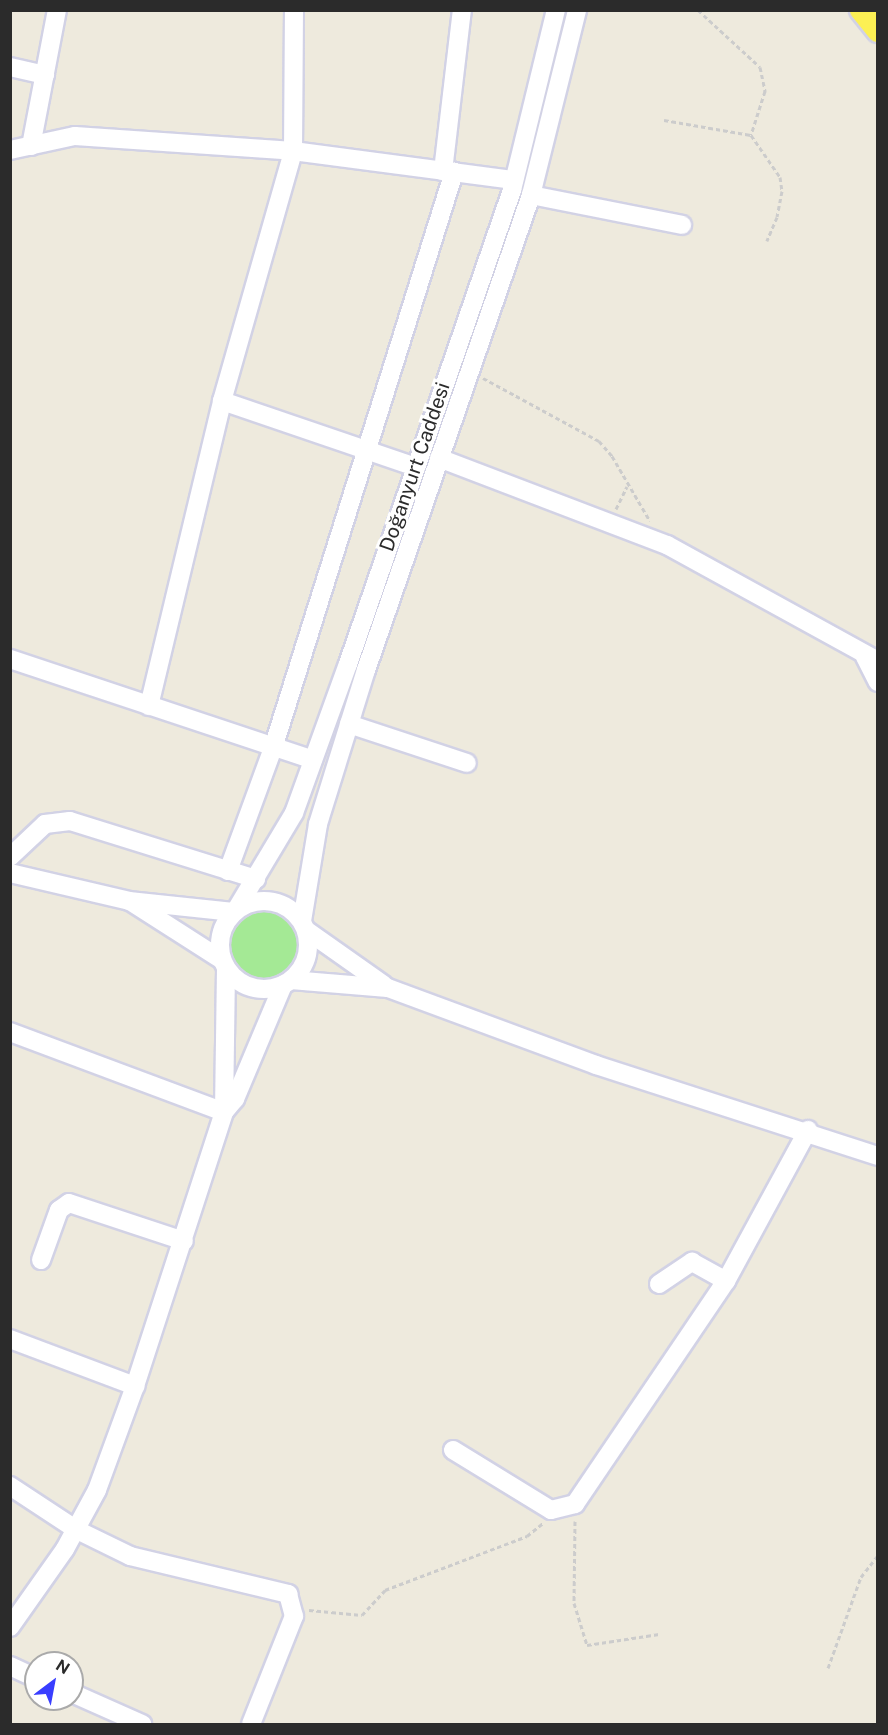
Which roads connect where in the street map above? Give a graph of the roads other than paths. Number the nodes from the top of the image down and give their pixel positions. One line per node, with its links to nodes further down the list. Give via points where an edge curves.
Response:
1 (57, 10): 9 (street)
2 (294, 10): 12 (street)
3 (462, 10): 13 (street)
4 (556, 10): 14 (street, Doğanyurt Caddesi)
5 (577, 10): 15 (street, Doğanyurt Caddesi)
6 (861, 10): 7 (main road)
7 (878, 31)
8 (10, 67): 9 (street)
9 (45, 75): 10 (street)
10 (31, 146): 11 (street); 12 (street, via 75,135)
11 (10, 150)
12 (293, 151): 13 (street); 17 (street)
13 (449, 172): 14 (street); 18 (street)
14 (514, 180): 20 (street, Doğanyurt Caddesi)
15 (531, 195): 16 (street); 19 (street, Doğanyurt Caddesi)
16 (682, 225)
17 (222, 401): 18 (street); 24 (street)
18 (366, 450): 20 (street); 26 (street)
19 (439, 458): 22 (street, via 667,545); 25 (street, Doğanyurt Caddesi)
20 (416, 466): 27 (street, Doğanyurt Caddesi)
21 (10, 659): 24 (street)
22 (871, 659): 23 (street)
23 (878, 682)
24 (149, 706): 26 (street)
25 (349, 724): 28 (street); 35 (street, Doğanyurt Caddesi, via 318,824)
26 (274, 745): 27 (street); 30 (street)
27 (313, 760): 32 (street, Doğanyurt Caddesi, via 294,813)
28 (467, 762)
29 (10, 857): 30 (street, via 45,824 70,821)
30 (228, 871): 32 (street)
31 (10, 873): 33 (street)
32 (256, 879): 34 (street, Doğanyurt Caddesi)
33 (129, 901): 34 (street); 36 (street)
34 (235, 911): 35 (street, via 253,902 272,901 289,908); 36 (street, via 221,932)
35 (304, 926): 37 (street, via 307,957); 38 (street)
36 (224, 964): 37 (street, via 239,982 256,988); 40 (street)
37 (287, 982): 38 (street, via 340,981); 40 (street, via 235,1100)
38 (388, 988): 41 (street, via 596,1065)
39 (10, 1032): 40 (street)
40 (224, 1112): 43 (street)
41 (807, 1130): 42 (street); 45 (street)
42 (878, 1156)
43 (184, 1241): 44 (street, via 69,1203 59,1210); 48 (street)
44 (41, 1260)
45 (726, 1281): 46 (street, via 692,1262); 49 (street, via 567,1507 551,1510)
46 (659, 1284)
47 (10, 1339): 48 (street)
48 (135, 1386): 51 (street, via 106,1469)
49 (453, 1450)
50 (10, 1486): 51 (street)
51 (76, 1530): 52 (street); 57 (street, via 147,1562 282,1590 295,1608)
52 (10, 1628)
53 (10, 1666): 54 (street)
54 (24, 1672)
55 (84, 1699): 56 (street)
56 (140, 1724)
57 (251, 1725)

